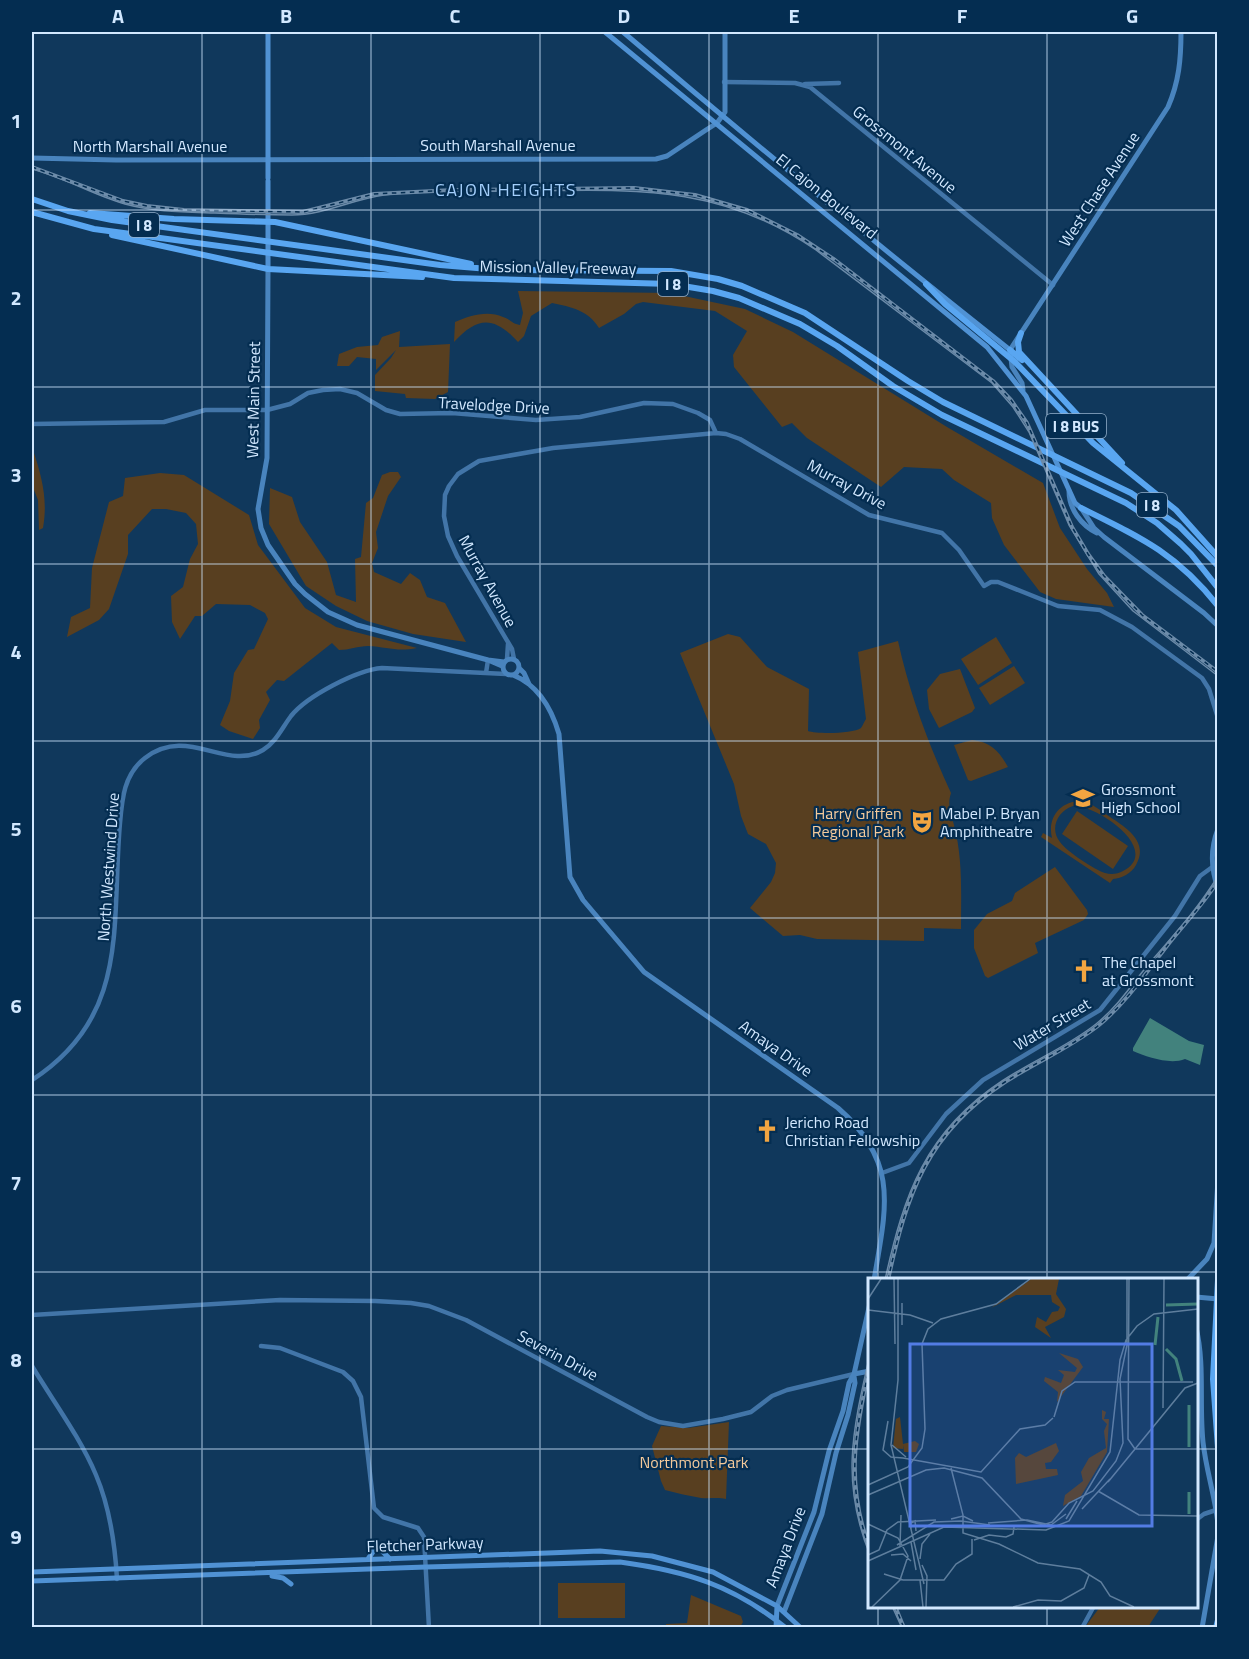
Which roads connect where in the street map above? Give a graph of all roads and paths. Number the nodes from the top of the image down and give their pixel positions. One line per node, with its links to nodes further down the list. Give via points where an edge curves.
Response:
1 (268, 32): 12 (main road, West Main Street)
2 (605, 32): 10 (main road, El Cajon Boulevard / I 8 BUS)
3 (623, 32): 9 (main road, El Cajon Boulevard / I 8 BUS)
4 (725, 32): 6 (main road)
5 (1181, 32): 22 (main road, West Chase Avenue, via 1180,71 1168,107)
6 (724, 82): 8 (street); 9 (main road)
7 (839, 83): 8 (street)
8 (805, 84): 22 (street, Grossmont Avenue)
9 (723, 116): 10 (main road, South Marshall Avenue); 21 (main road, El Cajon Boulevard / I 8 BUS)
10 (717, 123): 12 (main road, South Marshall Avenue, via 667,156 656,159); 24 (main road, El Cajon Boulevard / I 8 BUS)
11 (32, 158): 12 (main road, North Marshall Avenue)
12 (268, 159): 16 (main road, West Main Street)
13 (32, 199): 14 (highway, Mission Valley Freeway / I 8)
14 (68, 211): 16 (highway); 19 (highway, Mission Valley Freeway / I 8, via 440,265)
15 (32, 212): 17 (highway, Mission Valley Freeway / I 8)
16 (268, 221): 18 (main road, West Main Street); 19 (highway)
17 (94, 229): 18 (highway); 20 (highway, Mission Valley Freeway / I 8)
18 (268, 269): 20 (highway); 29 (main road, West Main Street)
19 (501, 270): 38 (highway, Mission Valley Freeway / I 8, via 670,271 742,286 805,313 926,392 1131,492 1187,533)
20 (454, 278): 39 (highway, Mission Valley Freeway / I 8, via 671,284 739,298 800,324 965,427 1126,503 1157,523 1191,554)
21 (926, 284): 24 (highway, I 8 BUS); 25 (main road, El Cajon Boulevard)
22 (1053, 285): 23 (main road, West Chase Avenue)
23 (1021, 333): 25 (main road, West Chase Avenue); 26 (highway, via 1018,352)
24 (989, 344): 25 (main road, via 1002,353); 27 (main road, El Cajon Boulevard / I 8 BUS); 32 (highway, I 8 BUS, via 1024,371 1093,443)
25 (1010, 350): 26 (highway); 27 (main road); 28 (main road, El Cajon Boulevard, via 1012,367)
26 (1032, 368): 32 (highway)
27 (1007, 371): 28 (main road, El Cajon Boulevard / I 8 BUS)
28 (1023, 390): 33 (main road, El Cajon Boulevard / I 8 BUS)
29 (267, 410): 30 (street, Travelodge Drive, via 194,411 164,422); 31 (street, Travelodge Drive, via 290,404 309,393 340,389 400,414 452,413 536,420 580,417 656,403 698,413 710,420); 42 (main road, West Main Street, via 260,522 268,546 295,584 321,608 348,621)
30 (32, 424)
31 (716, 433): 34 (street, Murray Drive, via 553,448 479,461 458,474); 49 (street, Murray Drive, via 740,439 868,515 942,533 984,586 998,582 1058,606 1112,615 1195,671 1209,689)
32 (1132, 475): 37 (highway, I 8 BUS, via 1176,510)
33 (1069, 489): 35 (main road, El Cajon Boulevard / I 8 BUS); 36 (main road, El Cajon Boulevard, via 1079,518)
34 (445, 495): 43 (street, Murray Avenue, via 444,516 450,543 512,649)
35 (1081, 508): 36 (main road, El Cajon Boulevard); 40 (highway, via 1170,556)
36 (1104, 537): 41 (main road, El Cajon Boulevard)
37 (1218, 557)
38 (1218, 566)
39 (1218, 588)
40 (1218, 606)
41 (1218, 626)
42 (488, 660): 43 (main road, West Main Street); 45 (street)
43 (506, 663): 44 (main road, Murray Avenue, via 518,663); 45 (street); 46 (main road, Murray Avenue)
44 (519, 668): 47 (main road); 48 (main road, Murray Avenue)
45 (489, 673): 46 (street); 54 (street, North Westwind Drive, via 382,668 362,672 299,707 264,750 236,756 175,745 144,759 127,782 121,805 115,944 103,994 77,1039)
46 (506, 674): 47 (main road, Murray Avenue)
47 (513, 675): 48 (main road, Murray Avenue)
48 (530, 686): 52 (main road, Murray Avenue, via 554,716 559,734)
49 (1218, 718)
50 (1218, 829): 51 (main road)
51 (1211, 868): 53 (main road); 55 (street, Water Street, via 1200,876 1175,916 1100,1010 983,1080 946,1114 909,1163)
52 (570, 877): 55 (main road, Amaya Drive, via 583,900 644,972 838,1108 873,1149)
53 (1218, 889)
54 (32, 1080)
55 (882, 1173): 57 (main road, Amaya Drive, via 886,1214)
56 (1218, 1180): 58 (main road, via 1214,1243 1207,1259)
57 (874, 1278)
58 (1190, 1278)
59 (1218, 1280): 61 (highway)
60 (1198, 1297): 61 (main road)
61 (1216, 1299): 69 (highway, via 1213,1395)
62 (868, 1312): 68 (main road, Amaya Drive)
63 (32, 1315): 68 (street, Severin Drive, via 280,1300 429,1306 466,1320 647,1418 674,1426 742,1415 787,1390)
64 (1198, 1334): 70 (main road, via 1203,1443)
65 (261, 1346): 75 (street, via 280,1348 343,1372 356,1384 364,1412 374,1508 385,1518 420,1530)
66 (32, 1366): 78 (street, via 96,1474 107,1508)
67 (868, 1371): 68 (main road, Severin Drive)
68 (854, 1374): 84 (main road, Amaya Drive, via 814,1512); 86 (main road, Amaya Drive, via 848,1415 822,1514)
69 (1218, 1448)
70 (1216, 1510): 71 (street); 72 (main road)
71 (1198, 1519)
72 (1218, 1524)
73 (1218, 1536): 94 (main road)
74 (390, 1558): 75 (main road, Fletcher Parkway); 76 (main road, Fletcher Parkway); 76 (main road, via 377,1546)
75 (426, 1558): 77 (street); 84 (main road, Fletcher Parkway, via 584,1551 652,1556 713,1572)
76 (368, 1559): 78 (main road, Fletcher Parkway)
77 (426, 1566): 80 (main road, Fletcher Parkway); 87 (main road, Fletcher Parkway, via 596,1562 652,1566 710,1581); 90 (street)
78 (116, 1569): 79 (main road, Fletcher Parkway); 81 (street)
79 (32, 1572)
80 (262, 1574): 81 (main road, Fletcher Parkway); 83 (main road, via 283,1578)
81 (117, 1579): 82 (main road, Fletcher Parkway)
82 (32, 1581)
83 (291, 1584)
84 (777, 1606): 86 (main road, Fletcher Parkway); 87 (main road, Amaya Drive)
85 (1093, 1608): 93 (street)
86 (784, 1612): 89 (main road, Amaya Drive); 92 (main road, Fletcher Parkway)
87 (776, 1620): 89 (main road, Fletcher Parkway); 91 (main road, Amaya Drive)
88 (1218, 1620): 95 (highway)
89 (784, 1627)
90 (429, 1628)
91 (776, 1628)
92 (801, 1628)
93 (1082, 1628)
94 (1202, 1628)
95 (1216, 1628)

